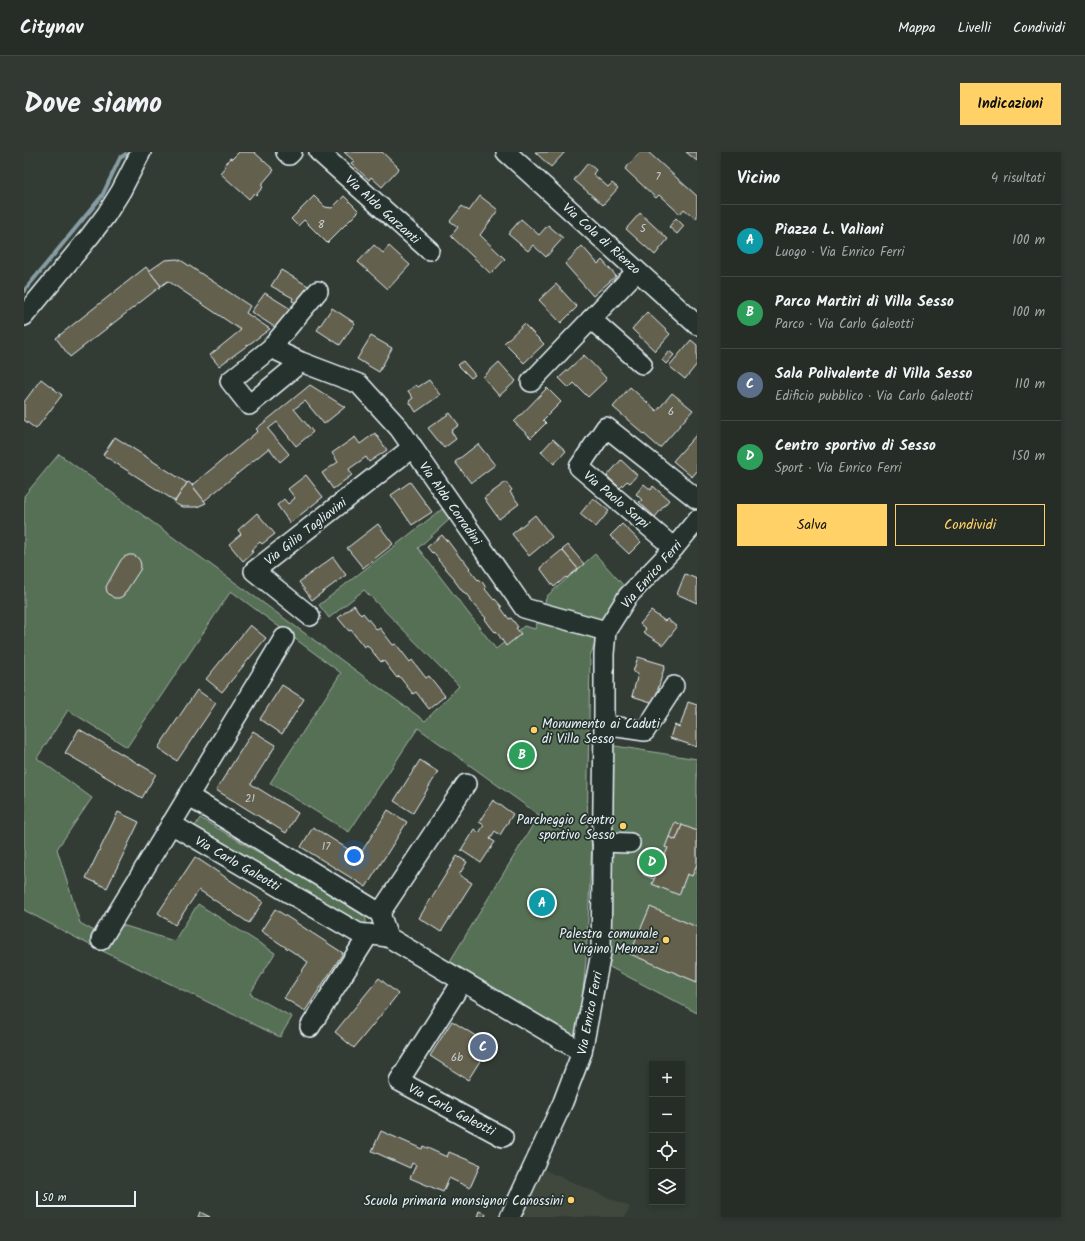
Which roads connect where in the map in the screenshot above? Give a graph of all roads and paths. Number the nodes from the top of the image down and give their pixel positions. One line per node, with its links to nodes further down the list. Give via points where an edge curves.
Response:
1 (141, 152): 9 (street, via 122,191 106,215)
2 (286, 152): 3 (street, via 289,155)
3 (292, 152)
4 (319, 152): 6 (street, Via Aldo Garzanti)
5 (506, 152): 7 (street, Via Cola di Rienzo)
6 (429, 250)
7 (637, 271): 10 (street); 11 (street, Via Cola di Rienzo)
8 (318, 291): 12 (street)
9 (24, 316)
10 (591, 319): 14 (street); 15 (street)
11 (697, 325)
12 (271, 348): 13 (street, Via Aldo Corradini); 13 (street, via 230,381 249,405)
13 (301, 362): 16 (street, Via Aldo Corradini, via 359,384)
14 (642, 364)
15 (531, 382)
16 (413, 447): 20 (street, Via Gilio Tagliavini, via 254,571); 21 (street, Via Aldo Corradini, via 524,608)
17 (697, 499): 19 (street, Via Paolo Sarpi, via 606,427 579,467)
18 (697, 521): 19 (street, Via Enrico Ferri)
19 (674, 548): 21 (street, Via Enrico Ferri, via 628,596)
20 (310, 616)
21 (606, 631): 24 (street, Via Enrico Ferri)
22 (284, 638): 26 (street)
23 (674, 686): 24 (street, via 645,731)
24 (604, 726): 28 (street, Via Enrico Ferri)
25 (466, 784): 30 (street)
26 (188, 796): 27 (street); 30 (street)
27 (171, 824): 31 (street, Via Carlo Galeotti, via 358,933); 33 (street)
28 (602, 842): 29 (street); 36 (street, Via Enrico Ferri, via 601,953)
29 (630, 843)
30 (380, 913): 32 (street)
31 (369, 934): 32 (street, Via Carlo Galeotti); 35 (street)
32 (388, 937): 34 (street, Via Carlo Galeotti)
33 (101, 940)
34 (462, 982): 36 (street, Via Carlo Galeotti); 37 (street, Via Carlo Galeotti, via 399,1081)
35 (310, 1027)
36 (582, 1052): 38 (street, Via Enrico Ferri, via 563,1102)
37 (503, 1137)
38 (510, 1217)

